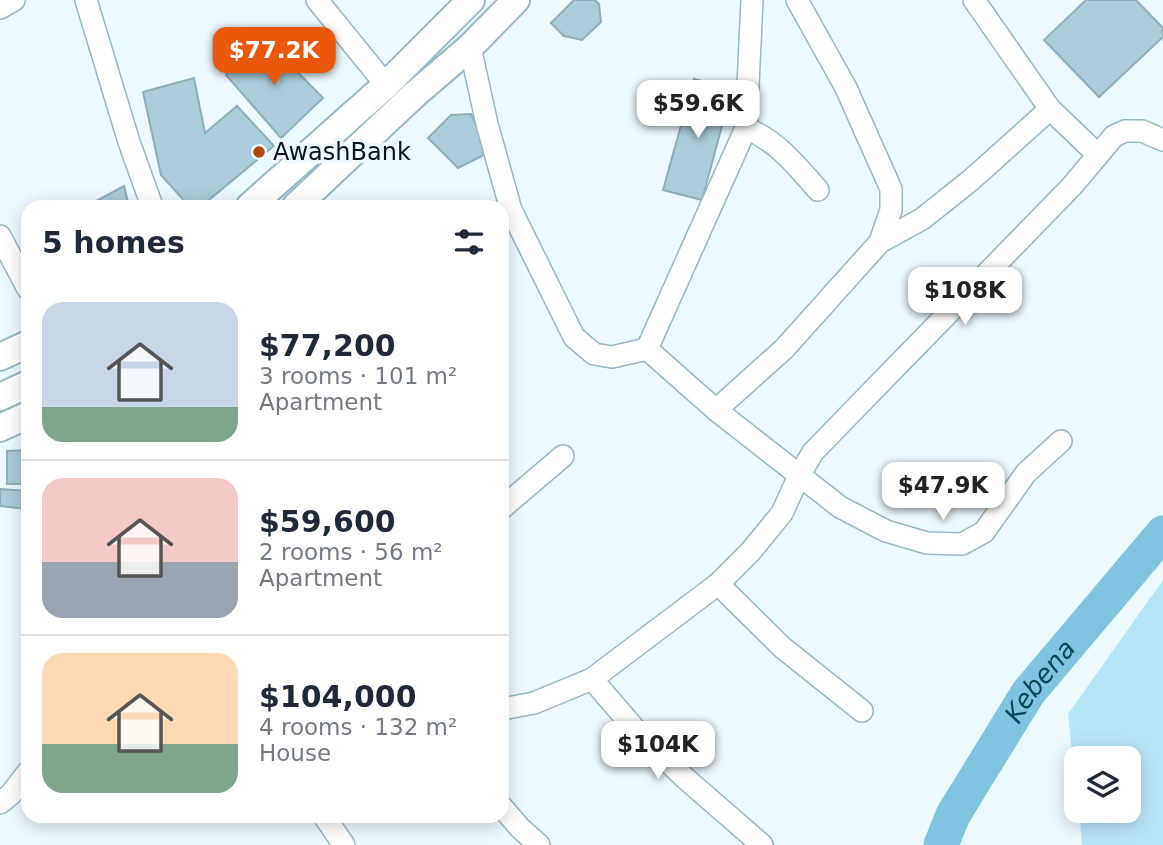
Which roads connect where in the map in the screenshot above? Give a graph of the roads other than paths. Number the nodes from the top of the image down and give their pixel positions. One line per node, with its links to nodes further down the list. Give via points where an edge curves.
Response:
1 (14, 0): 9 (street)
2 (86, 0): 17 (street)
3 (317, 0): 11 (street)
4 (471, 0): 11 (main road)
5 (516, 0): 10 (main road)
6 (752, 0): 13 (street)
7 (797, 0): 23 (street, via 846,88 891,189 891,210)
8 (974, 0): 12 (street)
9 (0, 8)
10 (470, 47): 19 (main road); 20 (street)
11 (386, 85): 18 (main road)
12 (1050, 109): 15 (street); 23 (street, via 922,219)
13 (746, 128): 16 (street, via 786,154); 26 (street)
14 (1163, 140): 15 (street, via 1142,131 1125,131)
15 (1097, 155): 35 (street, via 813,452)
16 (818, 190)
17 (150, 200)
18 (257, 200)
19 (302, 200)
20 (508, 200)
21 (509, 203): 26 (street, via 574,337 594,354 611,357)
22 (0, 236): 24 (street)
23 (880, 242): 30 (street, via 784,349)
24 (21, 276)
25 (21, 347): 27 (main road)
26 (647, 349): 30 (street)
27 (0, 357)
28 (21, 387): 29 (main road)
29 (0, 397)
30 (716, 411): 35 (street)
31 (21, 418): 32 (main road)
32 (0, 428)
33 (1060, 441): 35 (street, via 1026,473 984,532 961,544 927,542 886,531)
34 (564, 456): 36 (street)
35 (799, 476): 37 (street, via 782,513)
36 (509, 502)
37 (718, 584): 38 (street); 40 (street, via 783,648)
38 (592, 680): 39 (street); 47 (street, via 640,735)
39 (509, 707)
40 (863, 711)
41 (21, 781): 42 (street)
42 (0, 803)
43 (509, 815): 46 (street)
44 (329, 823): 45 (street)
45 (344, 845)
46 (539, 845)
47 (762, 845)

